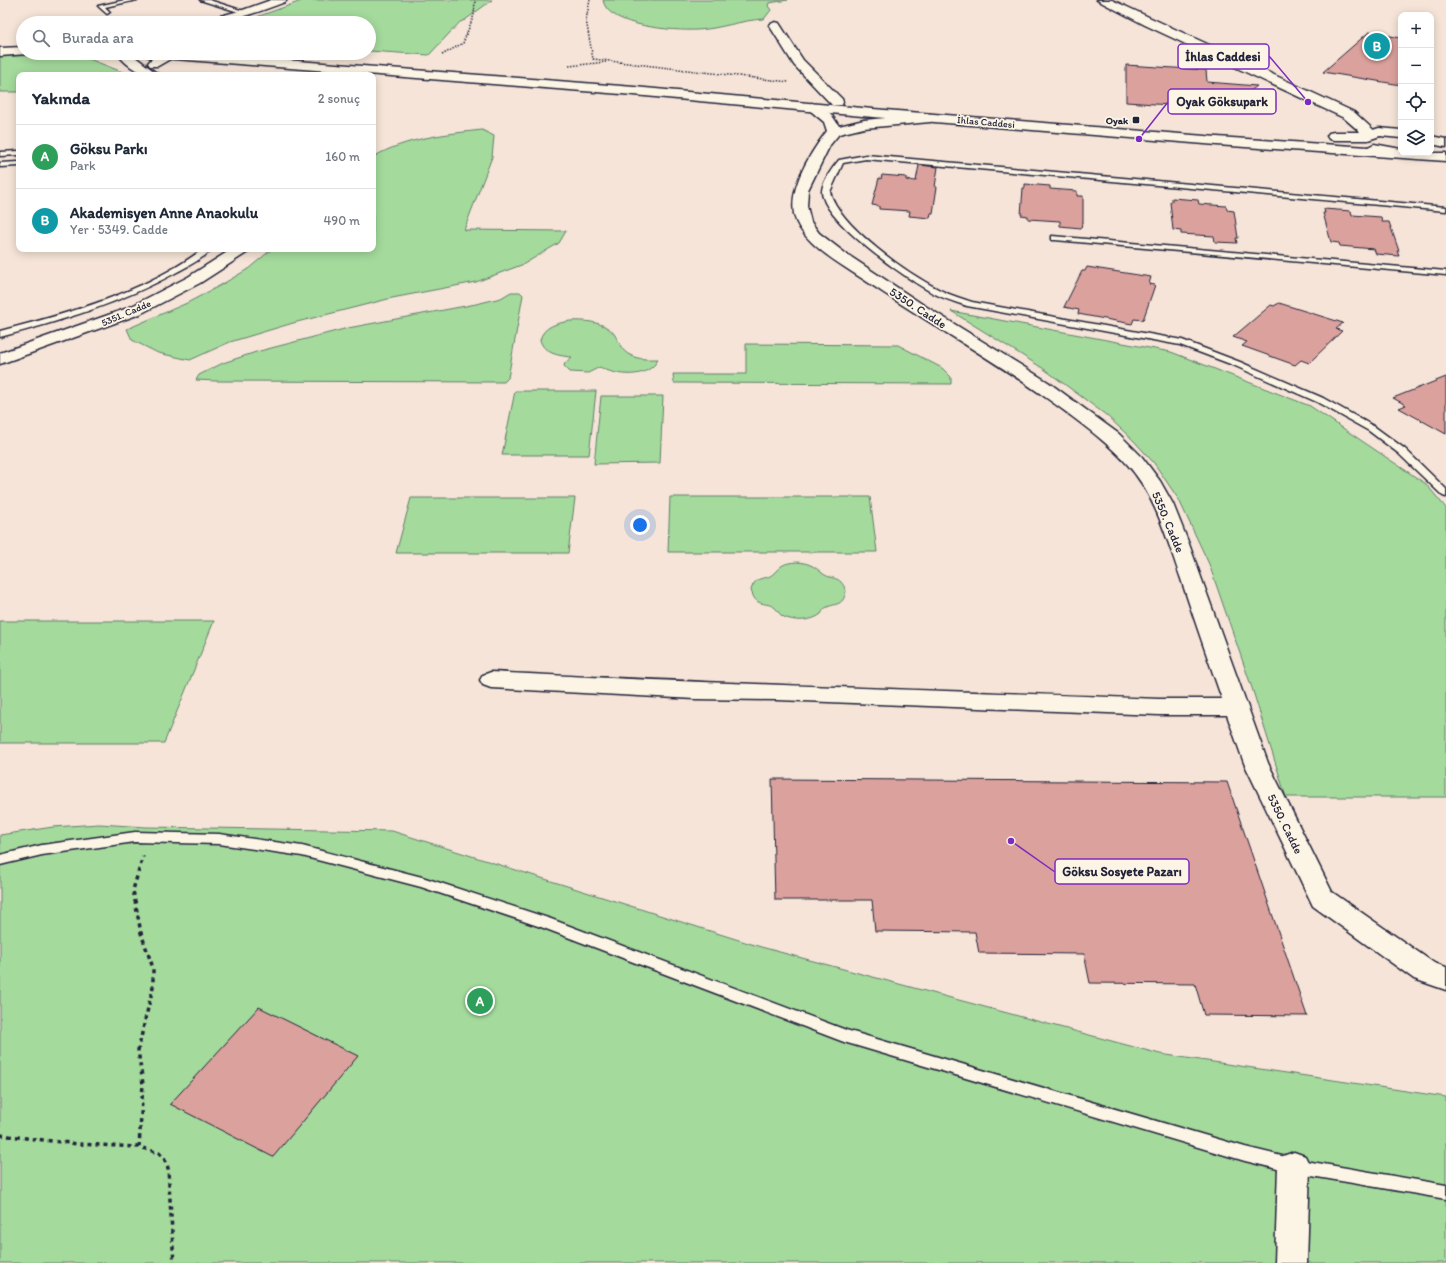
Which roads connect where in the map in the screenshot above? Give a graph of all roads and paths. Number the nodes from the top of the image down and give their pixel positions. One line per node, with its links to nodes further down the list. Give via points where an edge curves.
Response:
1 (134, 0): 7 (lane, via 101,6)
2 (203, 0): 8 (lane)
3 (281, 0): 8 (street)
4 (475, 0): 16 (path, via 474,15 463,43)
5 (590, 0): 23 (path, via 586,20 593,58)
6 (1103, 0): 26 (street)
7 (107, 12)
8 (247, 12): 9 (street); 10 (street)
9 (232, 16)
10 (239, 16)
11 (775, 25): 23 (street, via 798,62)
12 (16, 42): 13 (street)
13 (0, 43)
14 (16, 51): 15 (street)
15 (0, 52)
16 (442, 55)
17 (131, 60): 18 (street, via 135,64)
18 (148, 60)
19 (152, 60): 22 (street)
20 (243, 60): 25 (street)
21 (375, 60): 25 (street, via 595,78)
22 (158, 72)
23 (822, 86): 24 (street)
24 (837, 102): 25 (street, İhlas Caddesi); 31 (street, İhlas Caddesi, via 1240,132 1307,136)
25 (805, 104): 27 (street, İhlas Caddesi); 28 (street, via 829,119 833,123)
26 (1349, 115): 29 (street); 31 (street)
27 (930, 118): 28 (street, via 864,124); 34 (street, İhlas Caddesi)
28 (834, 131): 51 (street, 5350. Cadde, via 824,144 802,190 800,206 804,222 814,236 846,260 1042,386 1112,438 1135,461 1163,504)
29 (1398, 133)
30 (1398, 133): 31 (street, İhlas Caddesi, via 1380,132)
31 (1369, 135): 34 (street, via 1365,139 1367,142)
32 (1434, 141): 33 (street)
33 (1446, 143)
34 (1387, 152): 36 (street, İhlas Caddesi)
35 (16, 153): 37 (lane)
36 (1398, 153)
37 (0, 154)
38 (1434, 156): 39 (street)
39 (1446, 157)
40 (16, 164): 41 (lane)
41 (0, 165)
42 (1446, 209): 49 (lane, via 866,157 840,161 826,192 834,210 861,239 914,279 937,292 970,304 1182,343 1201,350 1302,392 1369,428 1395,446)
43 (1055, 238): 46 (lane)
44 (203, 252): 47 (lane, via 164,276 115,300 73,315)
45 (238, 252): 48 (street, 5351. Cadde, via 194,280 134,311)
46 (1446, 273)
47 (0, 334)
48 (0, 359)
49 (1446, 494)
50 (491, 680): 51 (street, via 695,691 1159,707)
51 (1237, 707): 54 (street, 5350. Cadde, via 1256,763 1322,899 1424,971)
52 (149, 838): 53 (lane, via 135,837 42,850); 56 (path, via 133,890 141,933 153,968 150,1005 138,1050 143,1084); 57 (lane, via 219,839 302,851 422,882 546,923 844,1036 1245,1154)
53 (0, 860)
54 (1446, 979)
55 (0, 1135): 56 (path, via 78,1144)
56 (138, 1147): 59 (path, via 159,1153 168,1168)
57 (1294, 1166): 58 (lane); 60 (street)
58 (1446, 1192)
59 (174, 1263)
60 (1291, 1263)

